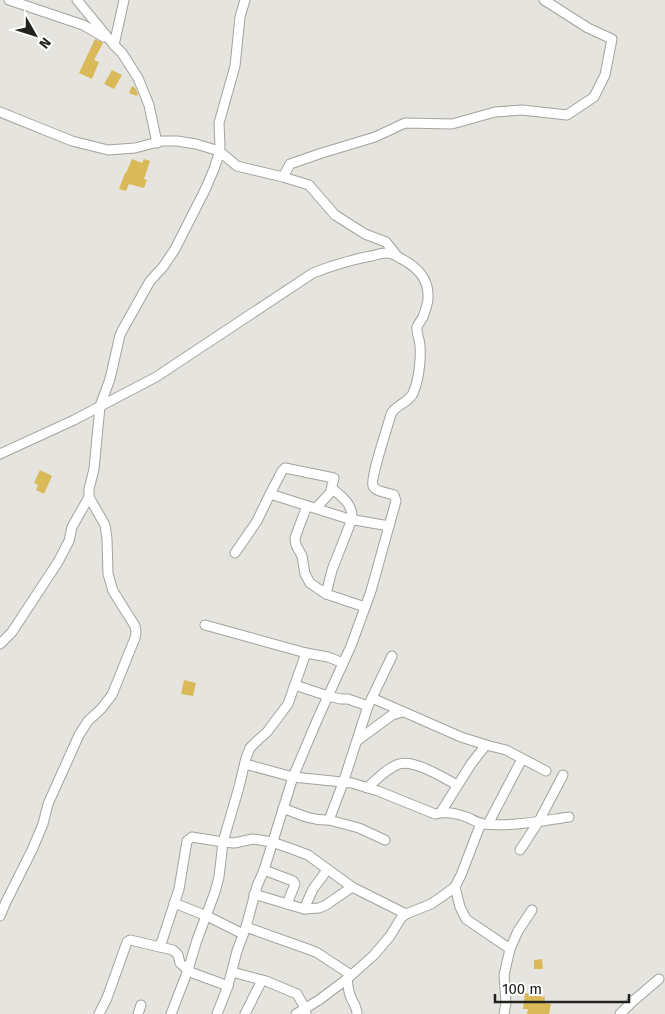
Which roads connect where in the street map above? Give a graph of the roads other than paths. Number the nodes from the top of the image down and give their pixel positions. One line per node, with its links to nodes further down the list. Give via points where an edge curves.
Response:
1 (9, 0): 6 (street, via 83,26)
2 (76, 0): 6 (street)
3 (124, 0): 6 (street)
4 (245, 0): 9 (street, via 235,66 219,123)
5 (544, 0): 10 (street, via 612,39 605,75 594,97 567,115 522,110 495,112 452,124 405,123 375,138 290,164)
6 (114, 45): 8 (street, via 138,78 149,105)
7 (0, 112): 8 (street, via 72,141 108,150)
8 (157, 143): 9 (street, via 177,141)
9 (219, 151): 10 (street, via 237,166); 12 (street, via 205,190 175,249 150,281 123,328)
10 (283, 177): 11 (street, via 309,185 335,215 365,234 386,242)
11 (397, 256): 12 (street, via 386,253 313,273 156,377); 19 (street, via 416,267 427,284 429,298 417,327 419,372 414,393 391,414 372,484 377,490 394,495 396,501)
12 (100, 406): 13 (street); 16 (street)
13 (0, 454)
14 (332, 488): 15 (street, via 334,478 285,468); 17 (street); 18 (street, via 348,502)
15 (270, 494): 17 (street); 20 (street, via 257,521)
16 (89, 498): 24 (street, via 58,562 12,632); 62 (street, via 105,526 108,574 113,591 136,632 112,694 79,735 48,804 32,850)
17 (312, 507): 18 (street); 21 (street, via 297,532 296,545 310,583)
18 (352, 519): 19 (street); 21 (street)
19 (389, 526): 22 (street)
20 (235, 553)
21 (326, 594): 22 (street)
22 (365, 608): 27 (street)
23 (205, 624): 25 (street)
24 (0, 644)
25 (306, 653): 27 (street); 28 (street)
26 (392, 656): 30 (street)
27 (343, 662): 29 (street)
28 (295, 685): 29 (street); 35 (street, via 288,704 250,748)
29 (328, 696): 30 (street); 38 (street)
30 (370, 702): 31 (street); 32 (street)
31 (404, 712): 32 (street, via 383,720); 33 (street)
32 (357, 741): 39 (street)
33 (486, 745): 34 (street, via 506,750); 40 (street)
34 (522, 759): 36 (street); 47 (street)
35 (245, 764): 38 (street); 49 (street)
36 (546, 771)
37 (563, 775): 46 (street)
38 (293, 777): 39 (street); 42 (street)
39 (343, 782): 41 (street); 45 (street)
40 (457, 785): 41 (street, via 410,763 387,771); 43 (street)
41 (367, 788): 43 (street, via 435,814)
42 (283, 808): 45 (street, via 320,821); 50 (street)
43 (441, 812): 47 (street, via 461,814)
44 (569, 817): 46 (street)
45 (329, 820): 48 (street, via 359,828)
46 (539, 821): 47 (street); 51 (street)
47 (485, 824): 55 (street)
48 (385, 840)
49 (223, 842): 50 (street, via 253,839); 57 (street, via 192,837 187,842); 63 (street, via 219,877)
50 (272, 842): 52 (street); 53 (street, via 308,856)
51 (520, 850)
52 (264, 870): 56 (street); 58 (street, via 294,881)
53 (327, 870): 54 (street); 59 (street)
54 (352, 887): 59 (street, via 326,905); 61 (street)
55 (455, 887): 61 (street, via 431,904); 66 (street, via 466,919)
56 (254, 894): 58 (street); 64 (street)
57 (174, 902): 63 (street); 65 (street)
58 (287, 904): 59 (street)
59 (304, 909)
60 (532, 910): 66 (street)
61 (406, 914): 69 (street, via 374,955)
62 (0, 916)
63 (207, 916): 64 (street); 67 (street)
64 (244, 930): 68 (street); 69 (street, via 316,952)
65 (160, 946): 67 (street, via 173,950); 74 (street, via 127,942)
66 (510, 949): 80 (street, via 504,975)
67 (188, 970): 72 (street); 75 (street)
68 (232, 972): 71 (street); 72 (street)
69 (349, 977): 73 (street); 79 (street, via 350,997)
70 (659, 979): 81 (street)
71 (262, 980): 73 (street, via 297,994); 77 (street)
72 (228, 986): 76 (street)
73 (305, 1011): 78 (street)
74 (99, 1014)
75 (170, 1014)
76 (217, 1014)
77 (245, 1014)
78 (296, 1014)
79 (358, 1014)
80 (504, 1014)
81 (620, 1014)

